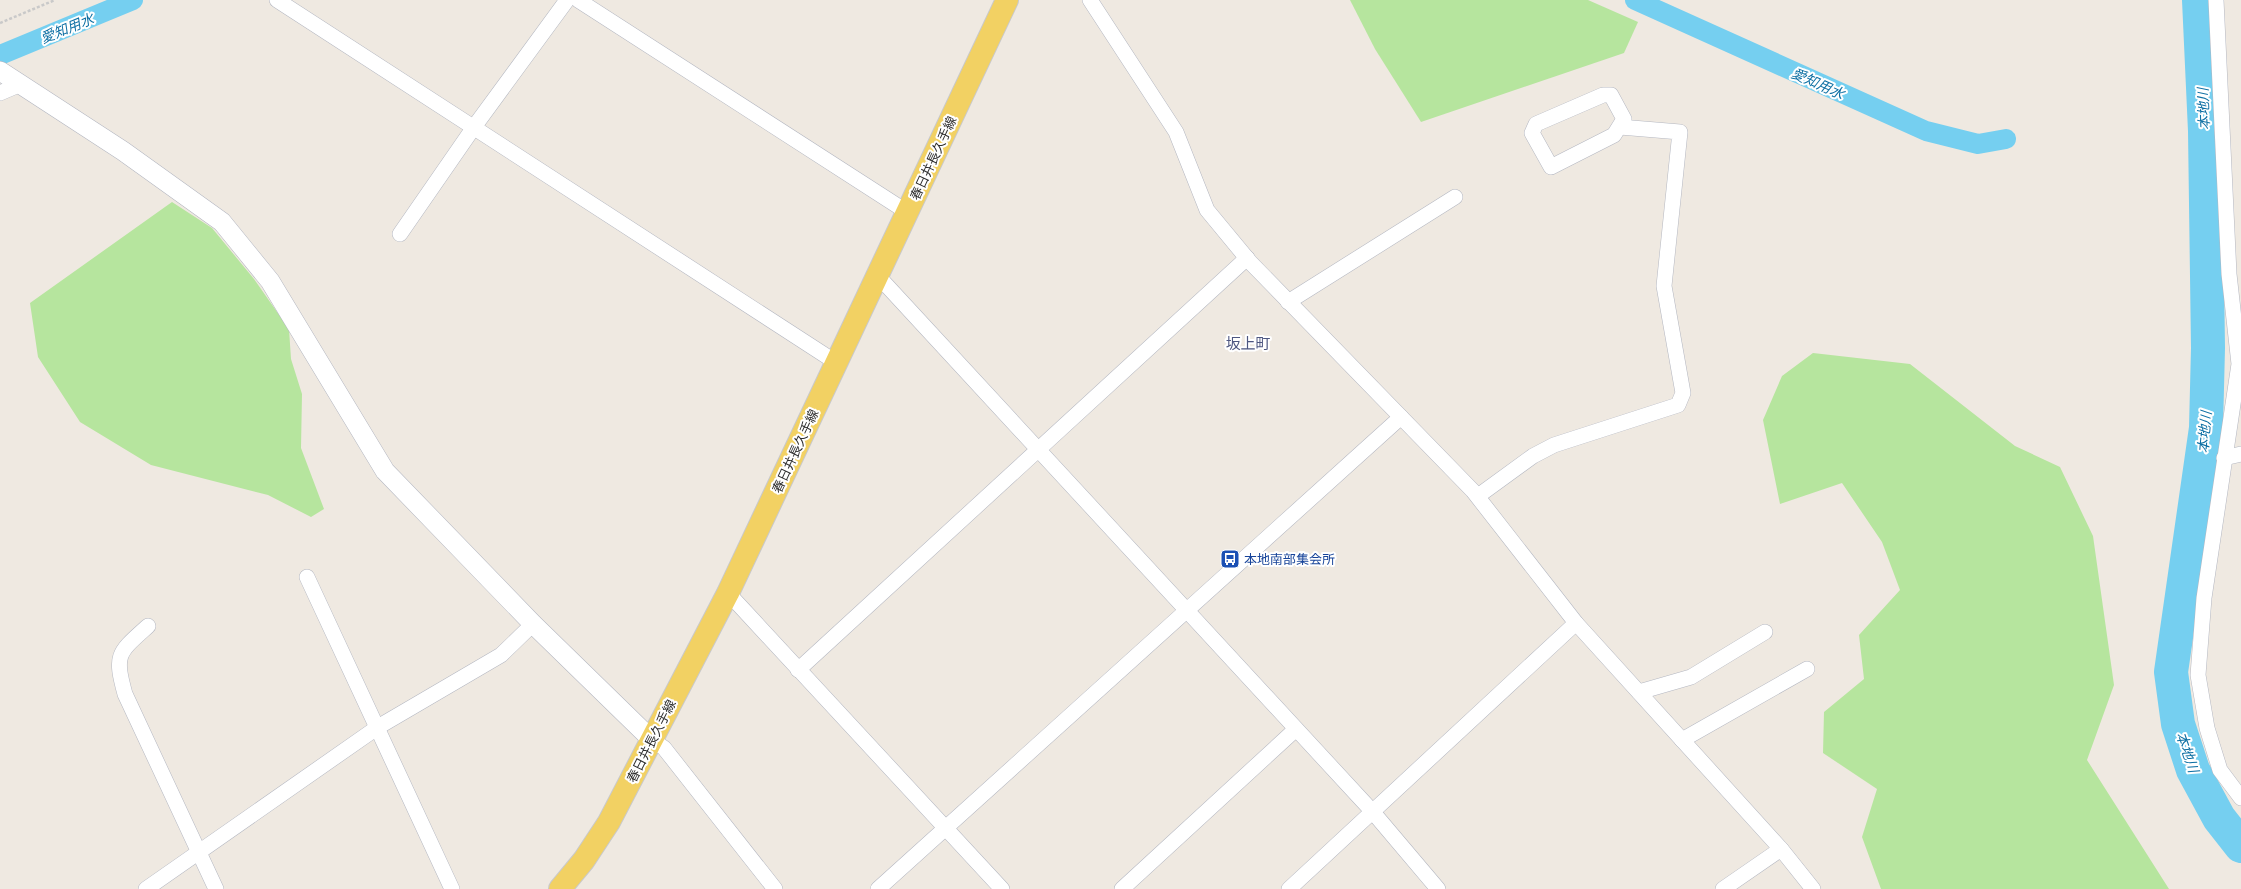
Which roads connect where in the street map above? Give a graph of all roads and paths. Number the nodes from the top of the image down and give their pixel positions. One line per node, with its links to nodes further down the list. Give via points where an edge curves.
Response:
1 (55, 0): 8 (path)
2 (277, 0): 10 (street)
3 (567, 0): 10 (street)
4 (578, 0): 13 (street)
5 (1007, 0): 13 (main road, 春日井長久手線)
6 (1090, 0): 15 (street, via 1176,132 1207,210)
7 (2216, 0): 16 (street)
8 (0, 22)
9 (7, 81): 29 (street, via 123,150 222,222 270,281 385,471)
10 (474, 127): 14 (street); 19 (street)
11 (1620, 127): 11 (street, via 1624,119 1611,96 1603,95 1536,124 1532,133 1551,167 1614,135); 24 (street, via 1680,132 1664,286 1683,393 1678,405 1554,445 1533,456)
12 (1455, 197): 18 (street)
13 (907, 212): 17 (main road, 春日井長久手線)
14 (400, 234)
15 (1247, 258): 18 (street); 21 (street)
16 (2235, 272): 23 (street, via 2238,364)
17 (878, 276): 19 (main road, 春日井長久手線); 21 (street)
18 (1288, 302): 20 (street)
19 (837, 363): 26 (main road, 春日井長久手線)
20 (1401, 417): 24 (street); 27 (street)
21 (1037, 449): 27 (street); 33 (street)
22 (2241, 454): 23 (street)
23 (2224, 458): 39 (street, via 2204,598 2198,675 2207,728 2220,770)
24 (1478, 496): 28 (street)
25 (308, 577): 35 (street)
26 (728, 593): 33 (street); 37 (main road, 春日井長久手線)
27 (1185, 611): 36 (street); 41 (street)
28 (1576, 623): 34 (street); 40 (street)
29 (533, 624): 35 (street, via 501,654); 37 (street)
30 (148, 626): 43 (street, via 120,654 118,669 125,694)
31 (1765, 632): 34 (street, via 1691,677)
32 (1807, 669): 38 (street)
33 (798, 670): 41 (street)
34 (1638, 692): 38 (street)
35 (378, 728): 43 (street); 46 (street)
36 (1296, 729): 40 (street); 51 (street)
37 (652, 740): 47 (main road, 春日井長久手線, via 609,822 584,860); 48 (street, via 664,748)
38 (1682, 740): 42 (street)
39 (2241, 798)
40 (1372, 811): 52 (street); 53 (street)
41 (945, 829): 49 (street); 50 (street)
42 (1781, 849): 54 (street); 55 (street)
43 (199, 853): 44 (street); 45 (street)
44 (146, 889)
45 (216, 889)
46 (452, 889)
47 (560, 889)
48 (775, 889)
49 (878, 889)
50 (1002, 889)
51 (1122, 889)
52 (1289, 889)
53 (1438, 889)
54 (1723, 889)
55 (1813, 889)

